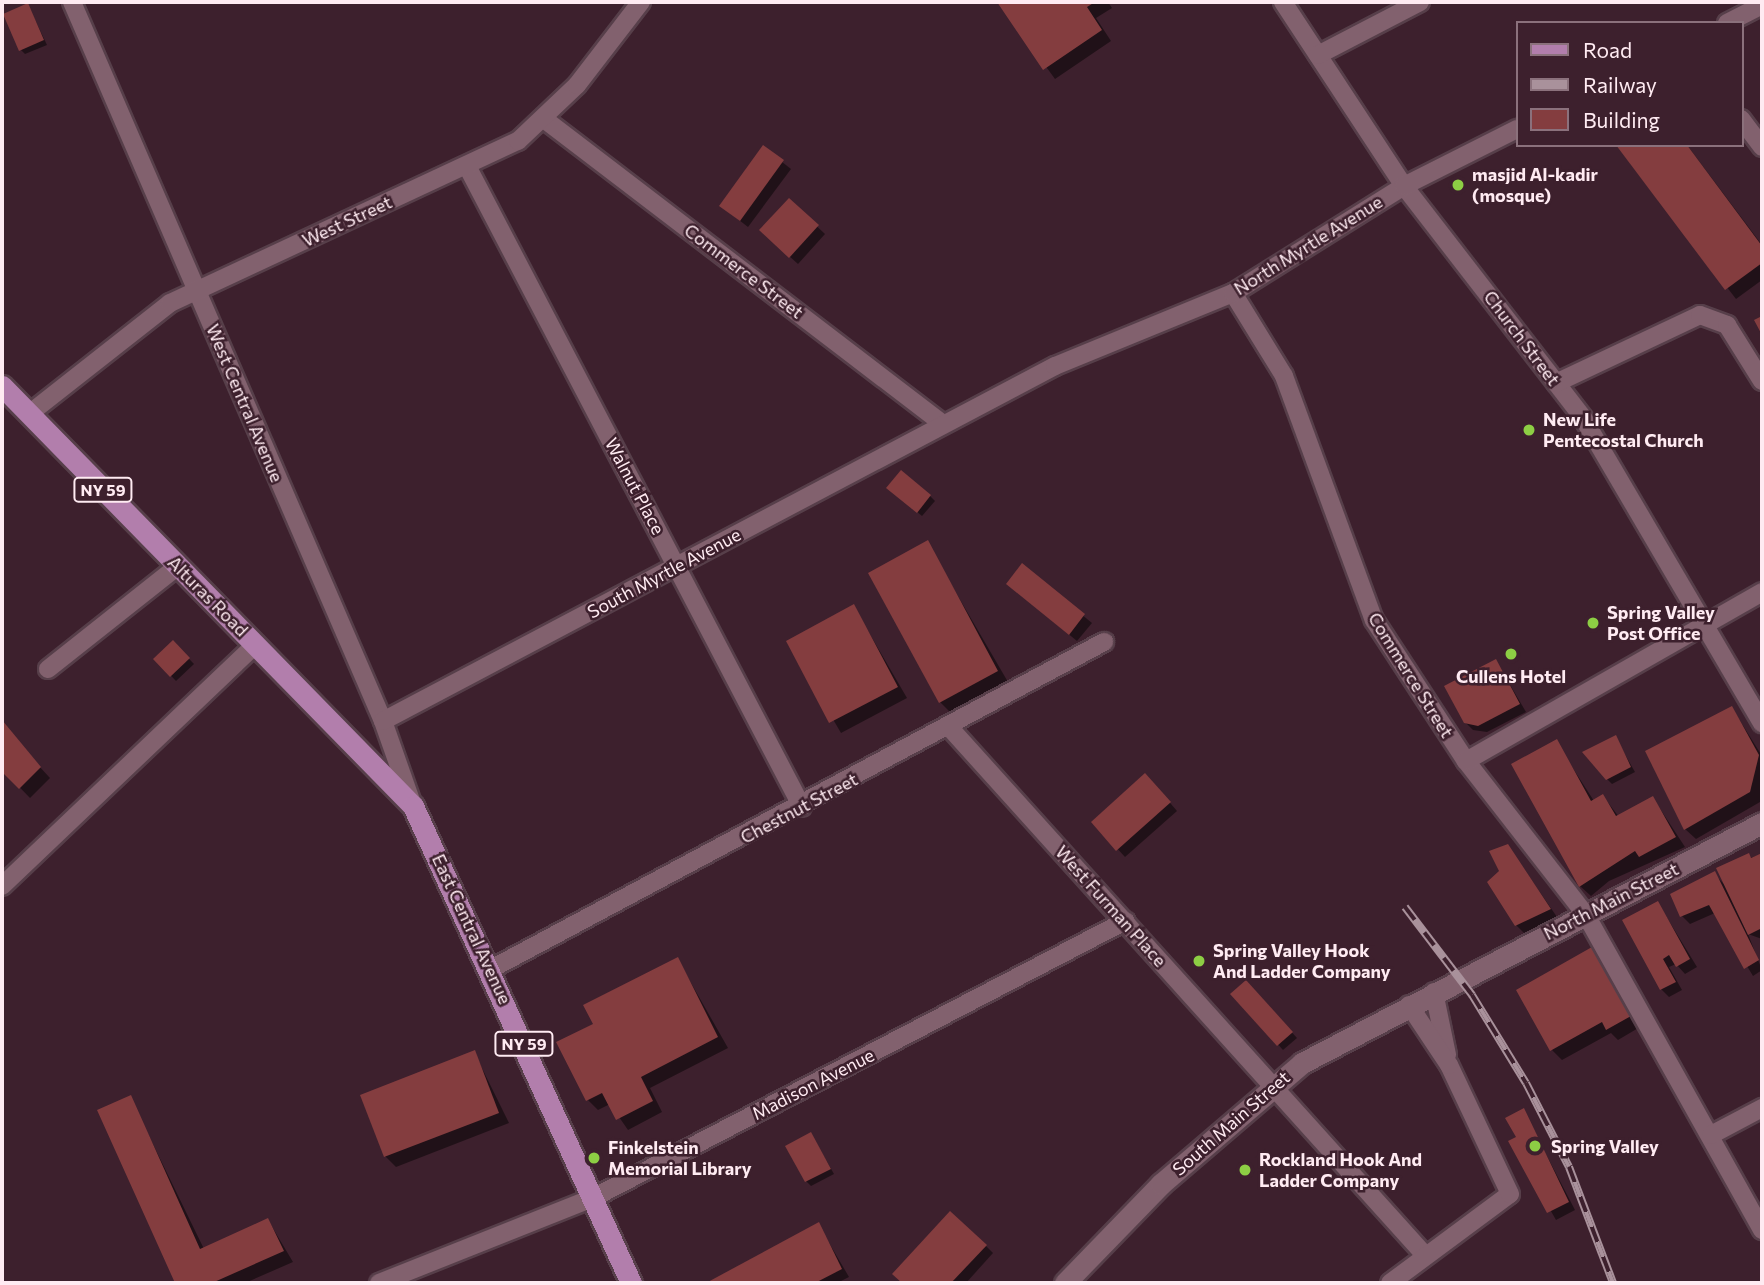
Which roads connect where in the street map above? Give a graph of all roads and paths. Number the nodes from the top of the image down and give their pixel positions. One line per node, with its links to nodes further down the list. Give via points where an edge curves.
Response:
1 (72, 2): 14 (street, West Central Avenue)
2 (640, 2): 8 (street, West Street)
3 (1283, 2): 7 (street, Church Street)
4 (1420, 2): 7 (street)
5 (1762, 5): 6 (street)
6 (1731, 21)
7 (1318, 55): 13 (street, Church Street)
8 (544, 119): 12 (street, West Street, via 518,141); 20 (street, Commerce Street)
9 (1743, 122): 11 (street)
10 (1516, 130): 13 (street, North Myrtle Avenue)
11 (1762, 147)
12 (467, 166): 14 (street, West Street); 22 (street, Walnut Place)
13 (1404, 186): 15 (street, North Myrtle Avenue); 17 (street, Church Street)
14 (196, 290): 19 (street, West Street, via 143,322); 28 (street, West Central Avenue)
15 (1233, 293): 20 (street, North Myrtle Avenue, via 1055,366); 31 (street, Commerce Street, via 1298,409 1374,620)
16 (1762, 381): 17 (street, via 1727,325 1714,316 1683,317)
17 (1556, 383): 24 (street, Church Street)
18 (2, 386): 19 (main road, Alturas Road / NY 59)
19 (29, 414): 21 (main road, Alturas Road / NY 59)
20 (943, 424): 22 (street, South Myrtle Avenue)
21 (178, 566): 26 (main road, Alturas Road / NY 59); 27 (street)
22 (678, 566): 28 (street, South Myrtle Avenue); 33 (street, Walnut Place)
23 (1762, 592): 24 (street)
24 (1704, 625): 29 (street, Church Street); 31 (street)
25 (1104, 642): 30 (street, Chestnut Street)
26 (256, 644): 32 (main road, Alturas Road / NY 59); 35 (street)
27 (48, 668)
28 (383, 721): 32 (street, West Central Avenue)
29 (1762, 723)
30 (950, 728): 33 (street, Chestnut Street); 37 (street, West Furman Place)
31 (1466, 761): 36 (street, Commerce Street)
32 (413, 806): 38 (main road, East Central Avenue / NY 59)
33 (802, 807): 38 (street, Chestnut Street)
34 (1762, 823): 36 (main road, North Main Street)
35 (2, 886)
36 (1586, 915): 39 (main road, North Main Street); 45 (street, Commerce Street)
37 (1125, 921): 43 (street, West Furman Place); 46 (street, Madison Avenue)
38 (491, 969): 46 (main road, East Central Avenue / NY 59)
39 (1460, 979): 40 (main road, South Main Street)
40 (1434, 992): 41 (main road, South Main Street); 42 (street)
41 (1409, 1005): 42 (street); 43 (main road, South Main Street)
42 (1449, 1065): 48 (street, via 1510,1194)
43 (1271, 1084): 48 (street, West Furman Place); 51 (main road, South Main Street)
44 (1762, 1108): 45 (street)
45 (1710, 1135): 47 (street, Commerce Street)
46 (593, 1198): 49 (street, Madison Avenue); 50 (main road, East Central Avenue / NY 59)
47 (1762, 1230)
48 (1423, 1254): 52 (street)
49 (379, 1283)
50 (631, 1283)
51 (1065, 1283)
52 (1390, 1283)

